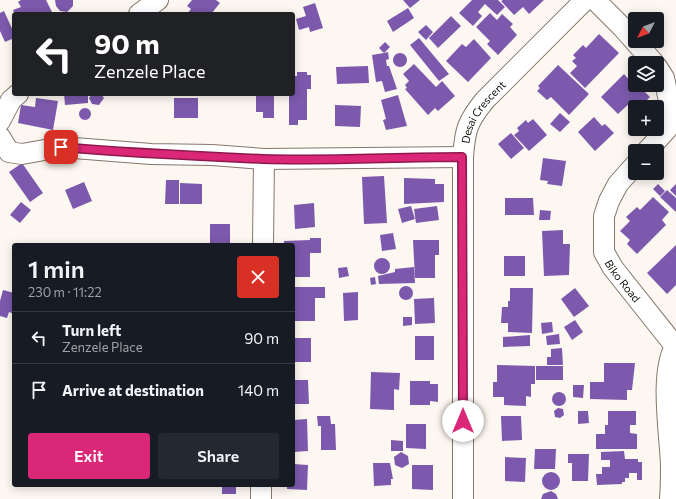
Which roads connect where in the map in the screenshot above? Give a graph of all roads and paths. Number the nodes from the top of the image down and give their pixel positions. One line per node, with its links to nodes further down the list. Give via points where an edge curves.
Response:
1 (158, 0): 4 (street)
2 (585, 0): 11 (street, Desai Crescent, via 473,114 465,130)
3 (595, 0): 5 (street)
4 (142, 12)
5 (648, 56)
6 (664, 78): 10 (street, via 673,119)
7 (15, 96): 8 (street, via 10,100)
8 (0, 121)
9 (0, 137): 12 (street, via 9,152 22,154 61,147)
10 (653, 144)
11 (462, 157): 12 (street); 19 (street, Desai Crescent)
12 (264, 159): 14 (street)
13 (628, 173): 15 (street, Biko Road, via 609,200 604,216 604,252 613,268)
14 (263, 243)
15 (675, 346): 16 (street, via 668,369 666,391)
16 (673, 465): 20 (street)
17 (261, 487): 18 (street)
18 (261, 499)
19 (463, 499)
20 (670, 499)

